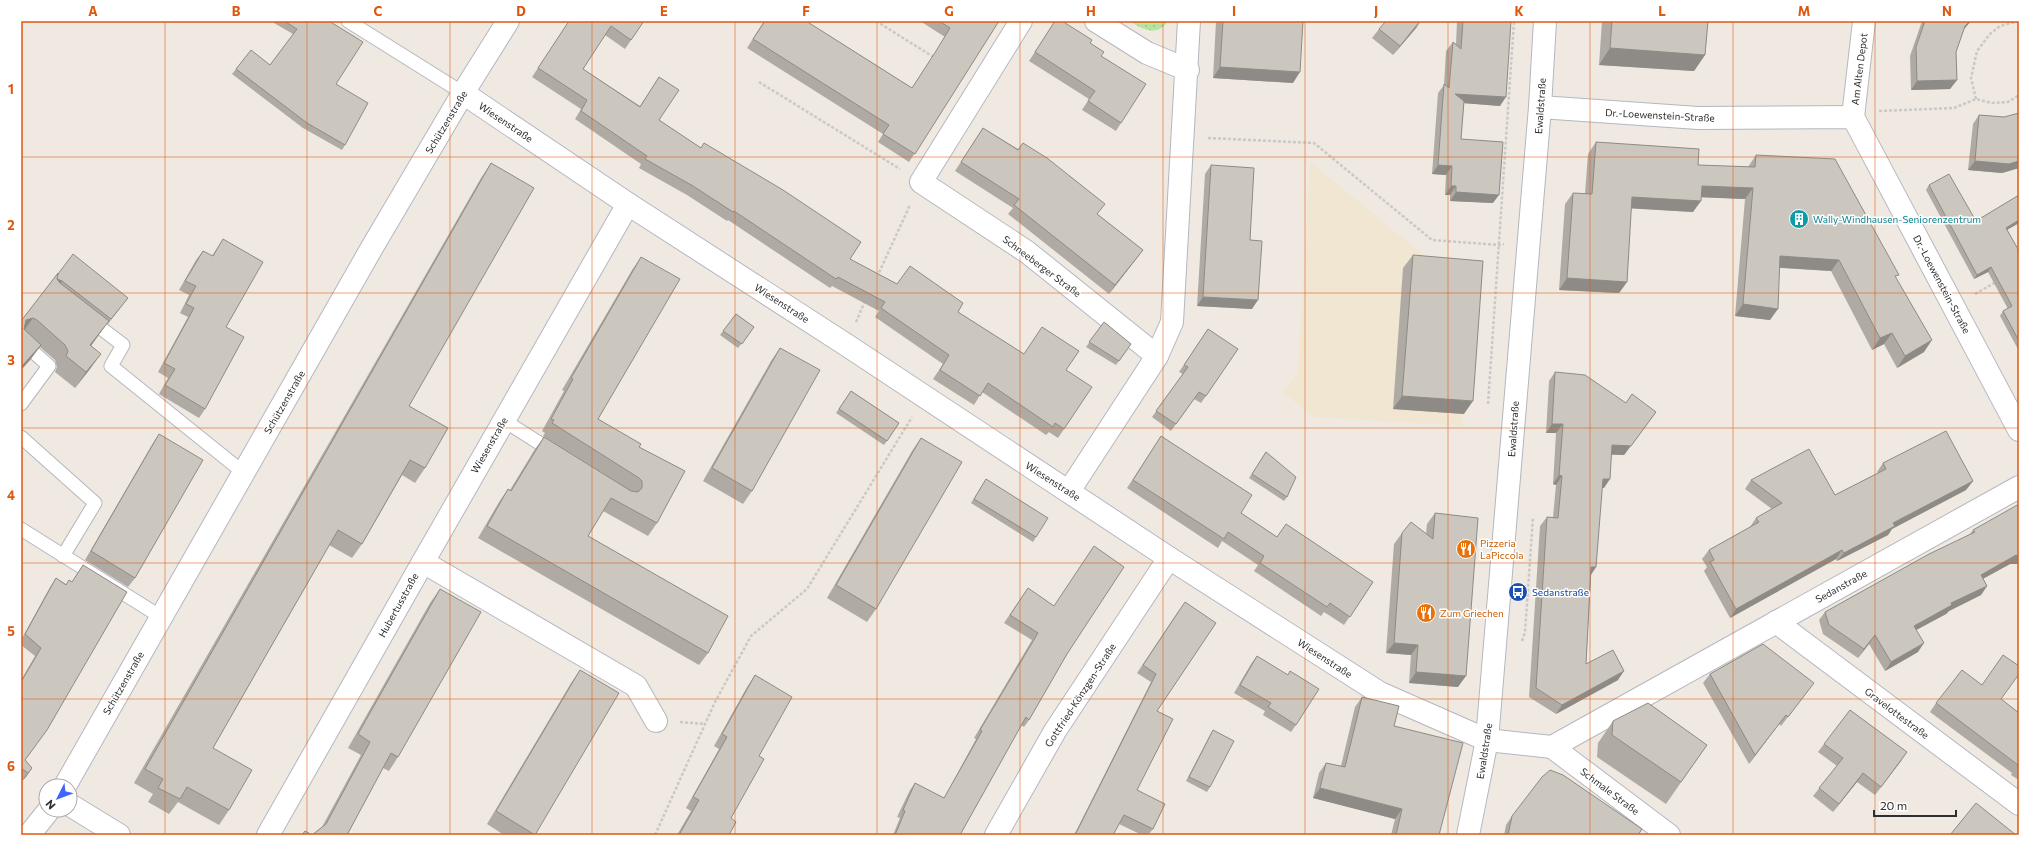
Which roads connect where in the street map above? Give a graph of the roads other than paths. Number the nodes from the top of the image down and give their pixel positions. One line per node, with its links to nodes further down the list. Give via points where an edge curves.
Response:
1 (348, 21): 9 (lane)
2 (508, 21): 9 (street, Schützenstraße)
3 (1021, 21): 15 (street, Schneeberger Straße, via 922,182 1027,252)
4 (1096, 21): 8 (street, via 1147,53)
5 (1189, 21): 8 (street)
6 (1545, 21): 10 (street, Ewaldstraße)
7 (1864, 21): 11 (street, Am Alten Depot)
8 (1188, 70): 15 (street, via 1172,322)
9 (463, 93): 12 (street, Wiesenstraße); 21 (street, Schützenstraße)
10 (1540, 107): 11 (street, Dr.-Loewenstein-Straße, via 1698,118); 31 (street, Ewaldstraße)
11 (1853, 117): 18 (street, Dr.-Loewenstein-Straße)
12 (628, 204): 17 (street, Wiesenstraße); 23 (street, Wiesenstraße)
13 (79, 312): 21 (lane, via 123,345 111,366)
14 (21, 341): 16 (lane, via 50,366)
15 (1157, 356): 23 (street)
16 (21, 404)
17 (503, 420): 20 (lane); 27 (street, Wiesenstraße)
18 (2019, 430)
19 (21, 437): 25 (lane, via 95,502)
20 (568, 461)
21 (244, 473): 28 (street, Schützenstraße)
22 (2019, 488): 29 (street, Sedanstraße)
23 (1069, 491): 26 (street, Wiesenstraße)
24 (21, 529): 25 (lane)
25 (63, 556): 28 (lane)
26 (1169, 558): 31 (street, Wiesenstraße, via 1380,693); 40 (street, Gottfried-Könzgen-Straße, via 1055,731)
27 (422, 562): 30 (street, Hubertusstraße, via 636,686); 39 (street, Hubertusstraße)
28 (162, 617): 33 (street, Schützenstraße)
29 (1776, 622): 32 (street, Sedanstraße); 34 (street, Gravelottestraße)
30 (656, 721)
31 (1487, 740): 32 (street); 41 (street, Ewaldstraße)
32 (1552, 747): 42 (street, Schmale Straße)
33 (70, 778)
34 (2019, 804)
35 (78, 810): 38 (street)
36 (43, 818): 37 (street)
37 (29, 835)
38 (119, 835)
39 (268, 835)
40 (996, 835)
41 (1468, 835)
42 (1669, 835)

